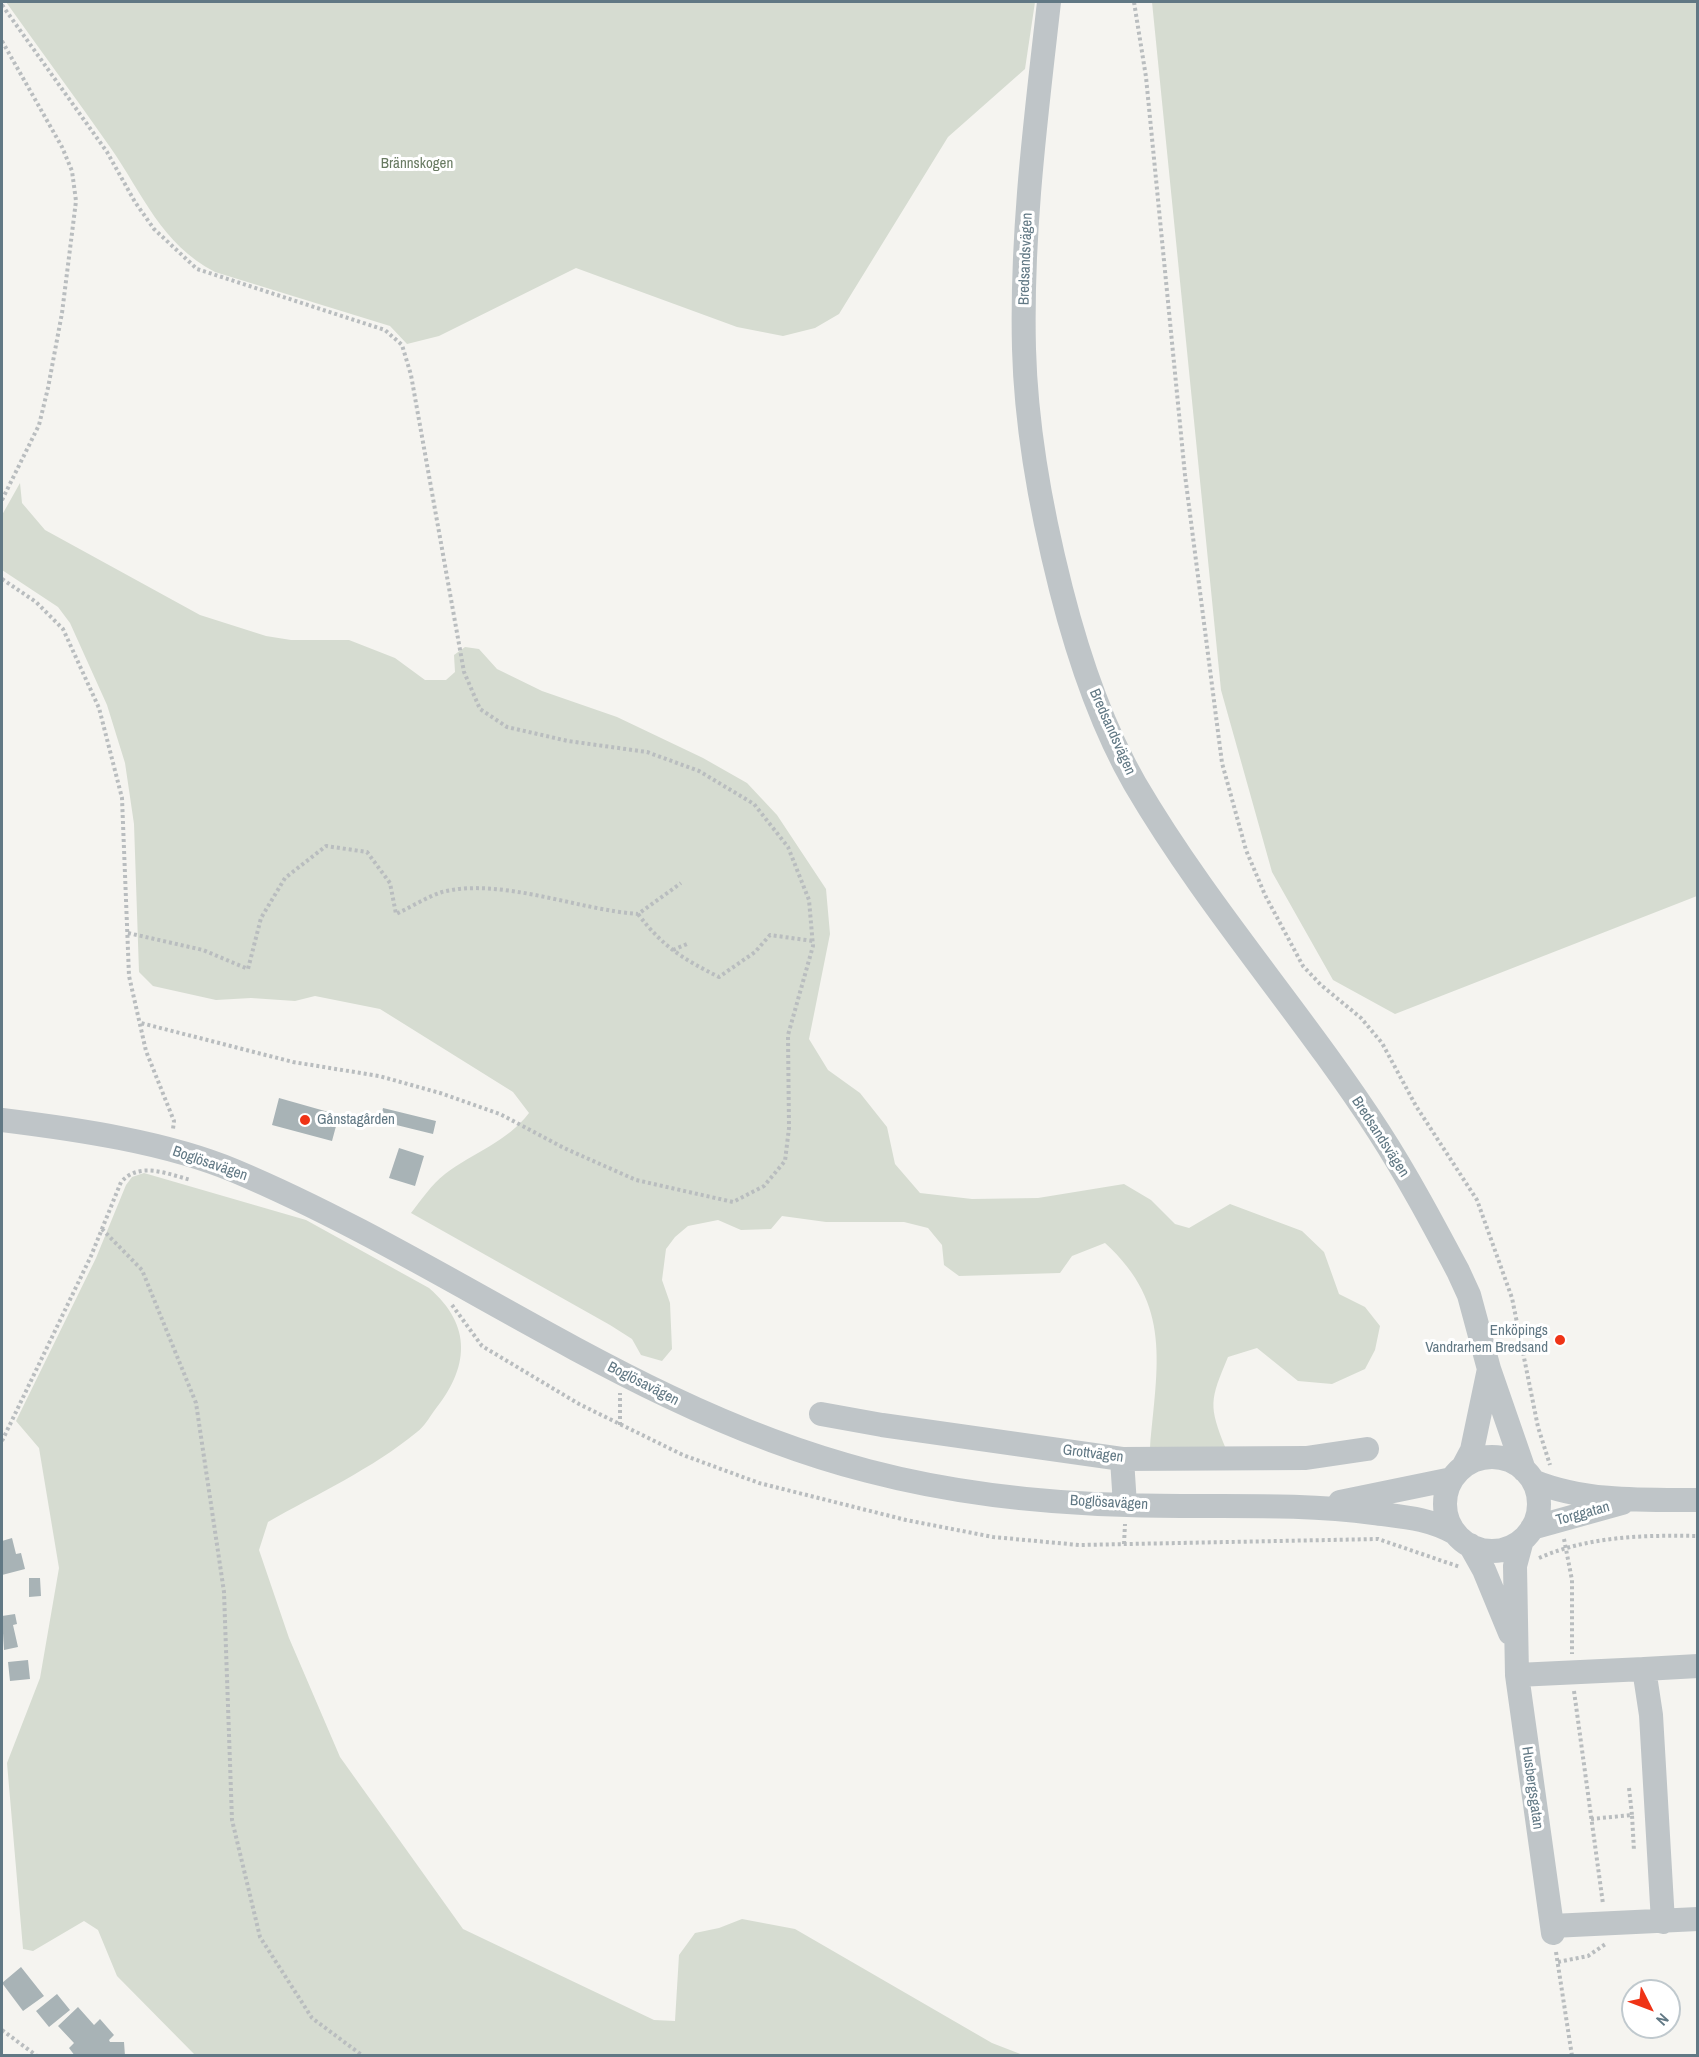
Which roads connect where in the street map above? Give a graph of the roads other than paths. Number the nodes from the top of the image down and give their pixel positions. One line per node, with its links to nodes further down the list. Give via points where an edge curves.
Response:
1 (1048, 2): 3 (street, Bredsandsvägen, via 1024,262 1024,352 1046,528 1070,625 1097,707 1133,781 1202,888 1378,1131 1421,1201 1469,1295)
2 (2, 1120): 11 (street, Boglösavägen, via 169,1149 232,1170 345,1223 620,1374 703,1415 779,1444 866,1471 936,1486 1003,1496)
3 (1489, 1369): 7 (street, via 1472,1450); 8 (street, Bredsandsvägen)
4 (821, 1414): 6 (street, Grottvägen)
5 (1367, 1449): 6 (street, Grottvägen, via 1306,1458)
6 (1122, 1459): 11 (street)
7 (1458, 1473): 8 (street, Torggatan, via 1488,1457 1499,1456 1510,1459); 12 (street, Boglösavägen); 14 (street, via 1446,1491 1445,1505 1447,1519)
8 (1529, 1475): 9 (street, Torggatan, via 1559,1490); 13 (street, Torggatan, via 1539,1504)
9 (1634, 1500): 10 (street, Torggatan); 13 (street, Torggatan, via 1561,1519)
10 (1698, 1500)
11 (1125, 1505): 12 (street, Boglösavägen)
12 (1323, 1506): 14 (street, Boglösavägen, via 1433,1521)
13 (1527, 1534): 14 (street, Torggatan, via 1499,1550 1483,1550); 15 (street, Husbergsgatan, via 1515,1566)
14 (1463, 1539): 15 (street, Husbergsgatan, via 1484,1570)
15 (1515, 1643): 18 (street, Husbergsgatan)
16 (1698, 1666): 17 (street)
17 (1644, 1670): 18 (street); 20 (street, via 1651,1715)
18 (1517, 1675): 20 (street, Husbergsgatan, via 1553,1929)
19 (1698, 1919): 20 (street)
20 (1663, 1922)

